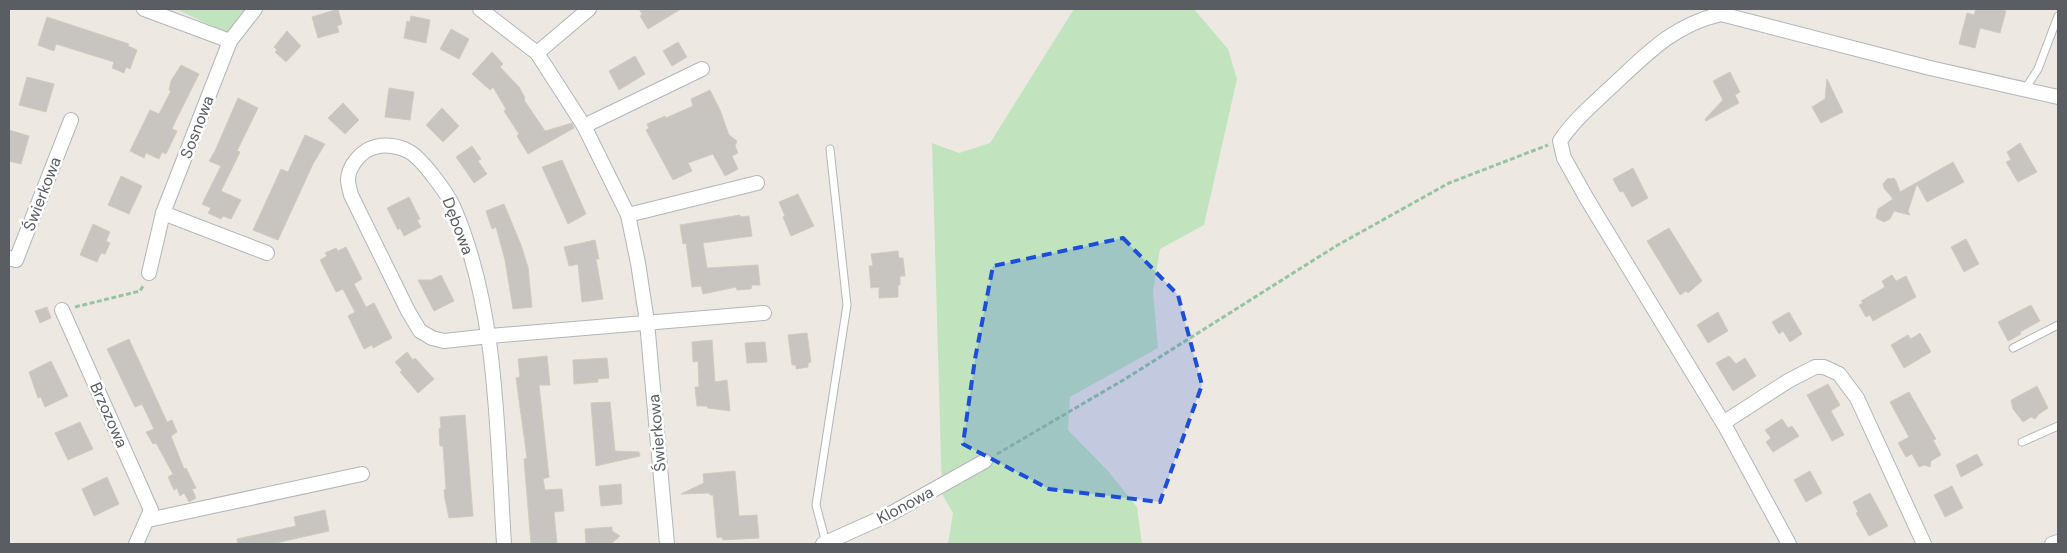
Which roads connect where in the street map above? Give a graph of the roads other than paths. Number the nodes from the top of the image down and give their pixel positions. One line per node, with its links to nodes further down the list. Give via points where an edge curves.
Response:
1 (144, 9): 6 (street)
2 (256, 9): 6 (street)
3 (480, 9): 7 (street, Świerkowa)
4 (588, 9): 7 (street)
5 (2058, 16): 9 (lane, via 2038,68)
6 (230, 41): 15 (street, Sosnowa)
7 (537, 53): 12 (street, Świerkowa)
8 (702, 69): 12 (street)
9 (2025, 89): 10 (street); 26 (street, via 1721,14 1700,19 1657,44 1572,123 1560,141 1564,158)
10 (2058, 97)
11 (71, 120): 18 (street, Świerkowa, via 16,260)
12 (584, 126): 16 (street, Świerkowa)
13 (830, 149): 36 (lane, via 847,305 816,505)
14 (756, 183): 16 (street)
15 (163, 214): 17 (street); 19 (street, Sosnowa)
16 (628, 215): 22 (street, Świerkowa)
17 (267, 253)
18 (9, 258)
19 (149, 273)
20 (62, 310): 31 (street, Brzozowa, via 151,510)
21 (764, 313): 22 (street)
22 (647, 322): 24 (street); 35 (street, Świerkowa)
23 (2058, 325): 25 (lane)
24 (490, 336): 24 (street, Dębowa, via 462,231 441,187 410,151 375,146 363,153 351,166 348,179 351,195 420,331 444,341); 34 (street, Dębowa)
25 (2013, 348)
26 (1723, 423): 37 (street); 38 (street, via 1815,367 1824,367 1839,374 1856,398)
27 (2058, 426): 28 (lane)
28 (2022, 442)
29 (985, 461): 36 (street, Klonowa, via 890,514)
30 (362, 474): 31 (street)
31 (148, 520): 33 (street)
32 (2058, 542): 39 (street)
33 (136, 544)
34 (504, 544)
35 (667, 544)
36 (825, 544)
37 (1789, 544)
38 (1924, 544)
39 (2052, 544)

